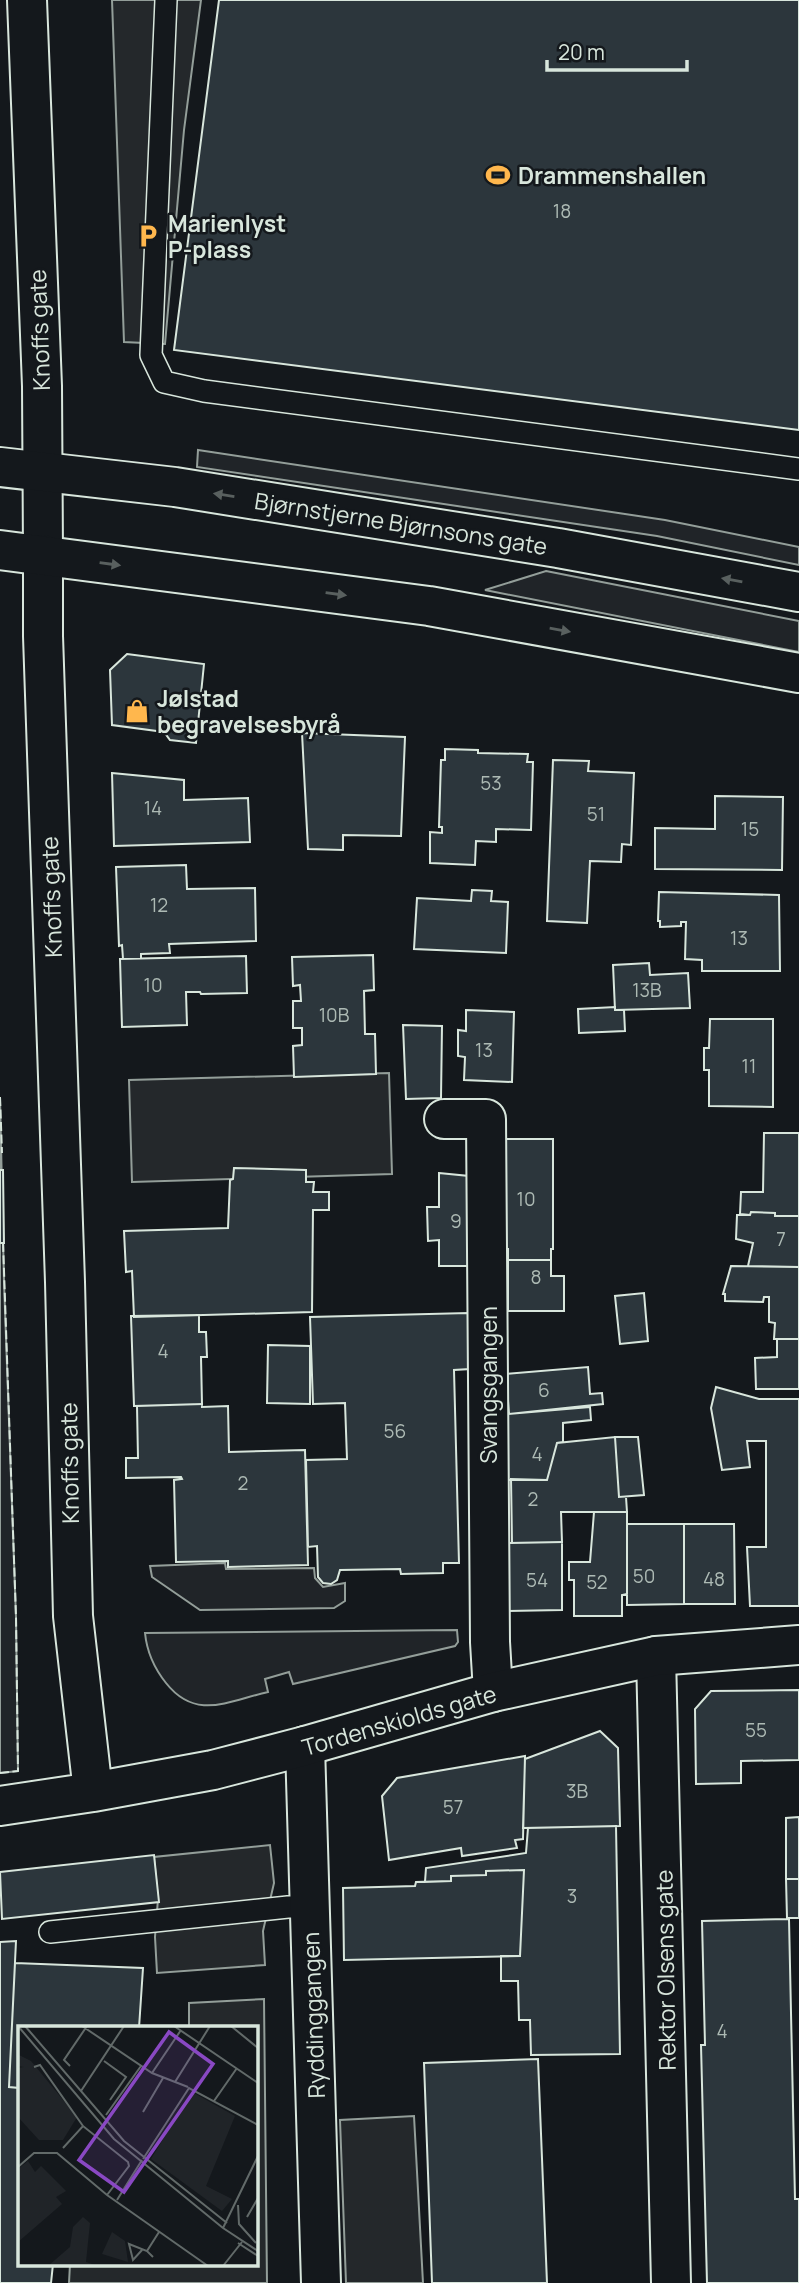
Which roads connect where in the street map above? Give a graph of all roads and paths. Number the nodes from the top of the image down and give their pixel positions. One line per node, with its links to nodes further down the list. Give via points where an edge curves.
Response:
1 (27, 0): 5 (street, Knoffs gate)
2 (166, 0): 4 (lane, via 151,355 164,382)
3 (0, 467): 5 (street, Bjørnstjerne Bjørnsons gate)
4 (799, 469)
5 (43, 471): 7 (street, Knoffs gate); 8 (street, Bjørnstjerne Bjørnsons gate, one-way to 5, via 558,548 175,487)
6 (0, 550): 7 (street)
7 (43, 554): 9 (street, one-way to 9, via 429,606); 15 (street, Knoffs gate, via 73,1616)
8 (799, 592)
9 (799, 673)
10 (444, 1119): 13 (street, Svangsgangen, via 486,1119)
11 (799, 1646): 12 (street, Tordenskiolds gate)
12 (656, 1656): 13 (street, Tordenskiolds gate); 20 (street, Rektor Olsens gate)
13 (494, 1692): 14 (street, Tordenskiolds gate)
14 (305, 1746): 15 (street, Tordenskiolds gate, via 213,1770); 17 (street, Ryddinggangen)
15 (93, 1792): 16 (street, Tordenskiolds gate)
16 (0, 1806)
17 (310, 1907): 18 (lane); 19 (street, Ryddinggangen)
18 (50, 1933)
19 (321, 2283)
20 (671, 2283)

